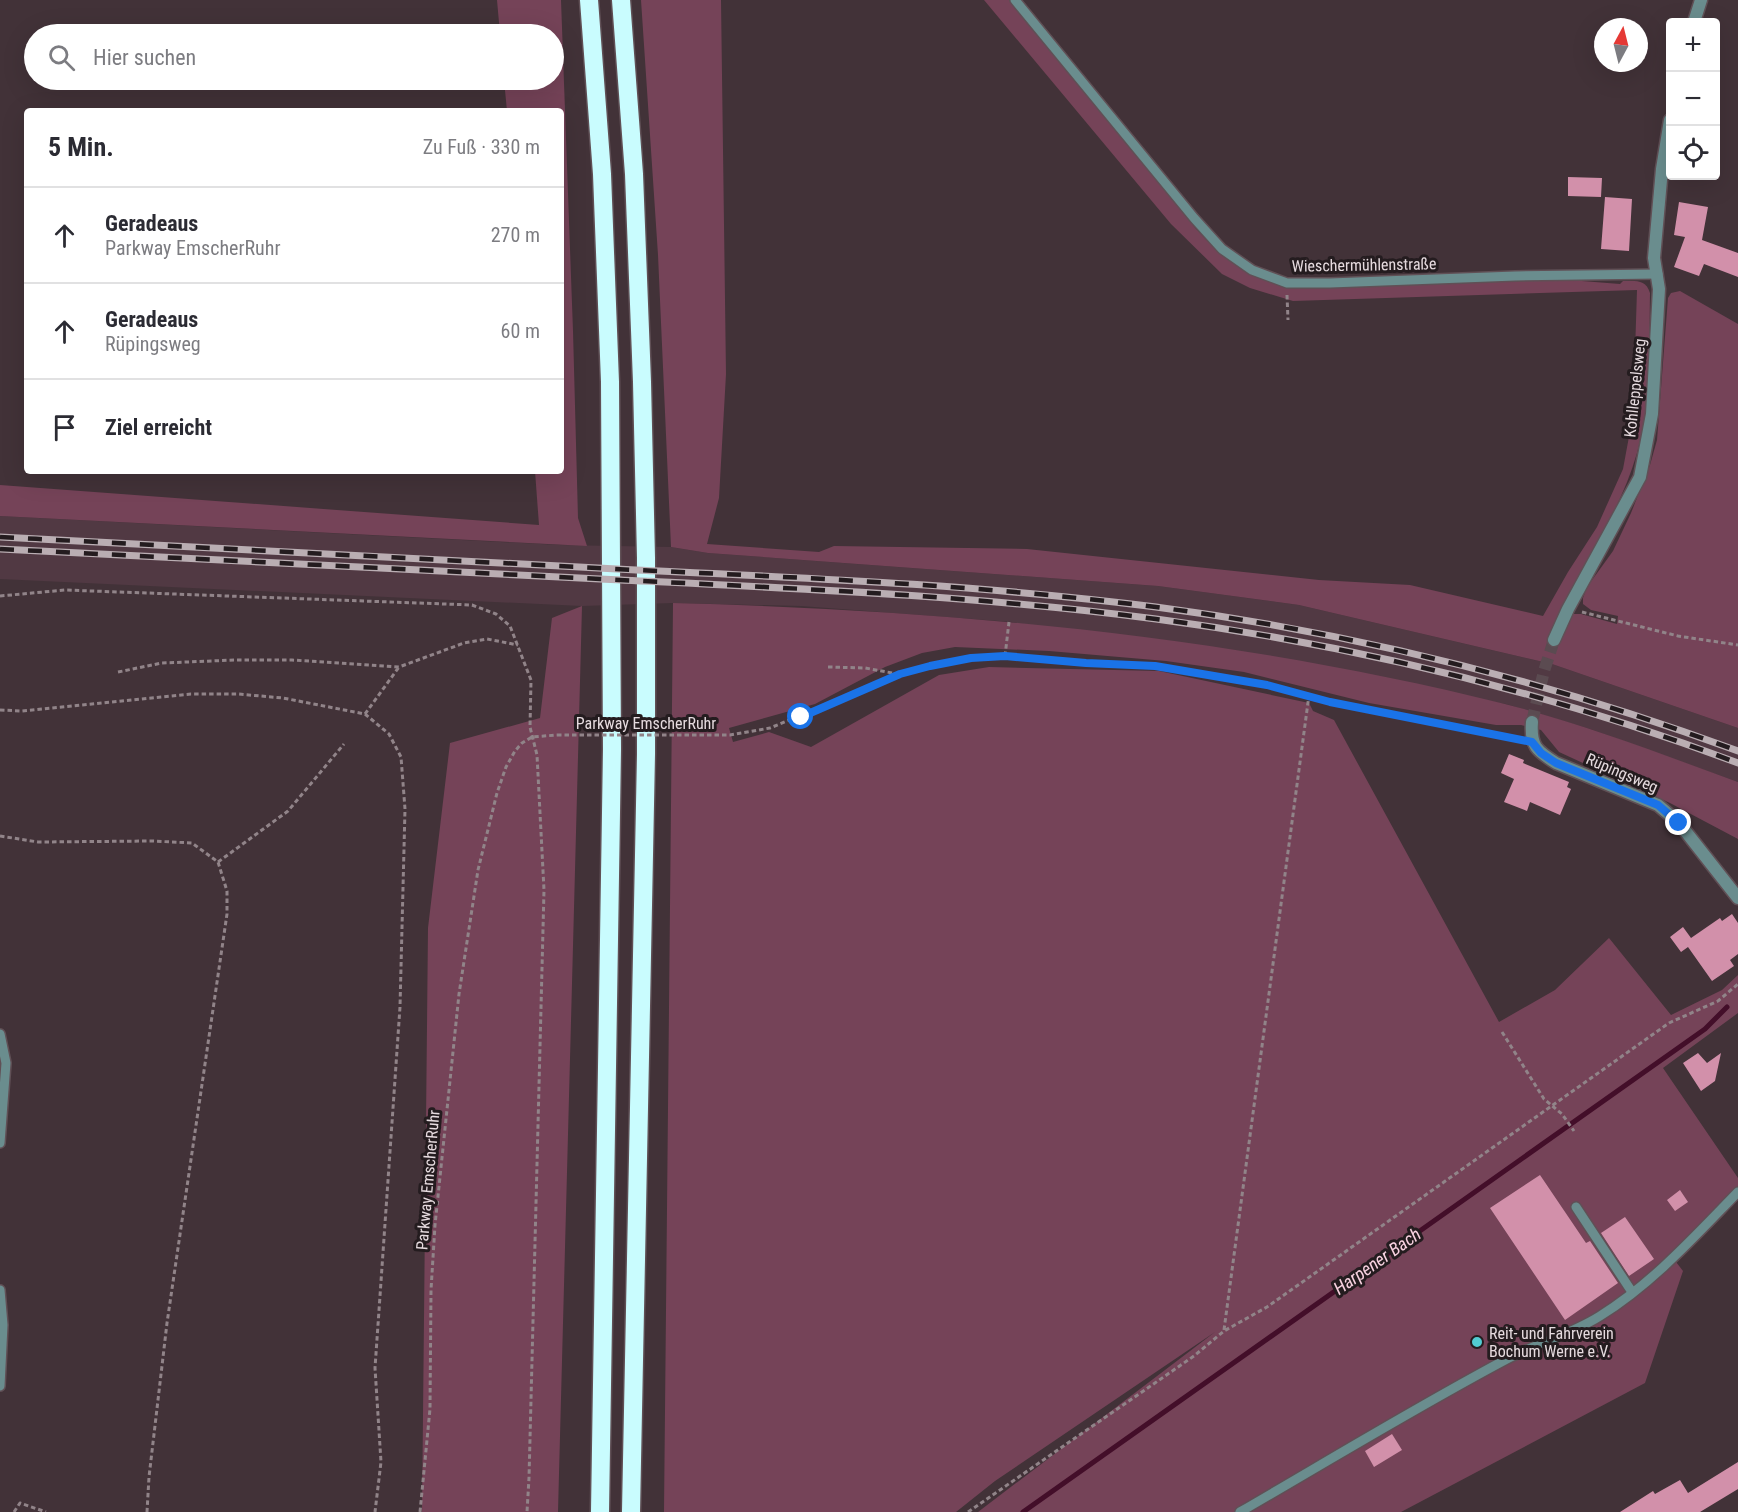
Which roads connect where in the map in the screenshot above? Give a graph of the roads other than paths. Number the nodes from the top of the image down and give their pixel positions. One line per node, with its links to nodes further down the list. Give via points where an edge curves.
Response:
1 (589, 0): 18 (highway, via 602,174 610,382 612,749)
2 (621, 0): 19 (highway, via 634,174 646,558 646,764)
3 (1015, 0): 7 (lane, Wieschermühlenstraße, via 1194,218 1222,249 1252,270 1287,283)
4 (1701, 0): 5 (street)
5 (1695, 18)
6 (1670, 126): 7 (street, Kohlleppelsweg, via 1654,258)
7 (1658, 274): 8 (street, Kohlleppelsweg, via 1652,414 1640,477)
8 (1554, 640)
9 (1532, 722): 10 (street, Rüpingsweg, via 1532,742 1556,763 1658,805 1679,823)
10 (1738, 898)
11 (0, 1034): 12 (lane, via 6,1063)
12 (0, 1143)
13 (1738, 1192): 16 (lane, via 1660,1270)
14 (1576, 1207): 16 (lane)
15 (0, 1290): 17 (lane)
16 (1632, 1292): 20 (lane, via 1600,1316 1508,1359)
17 (0, 1386)
18 (600, 1512)
19 (631, 1512)
20 (1240, 1512)

